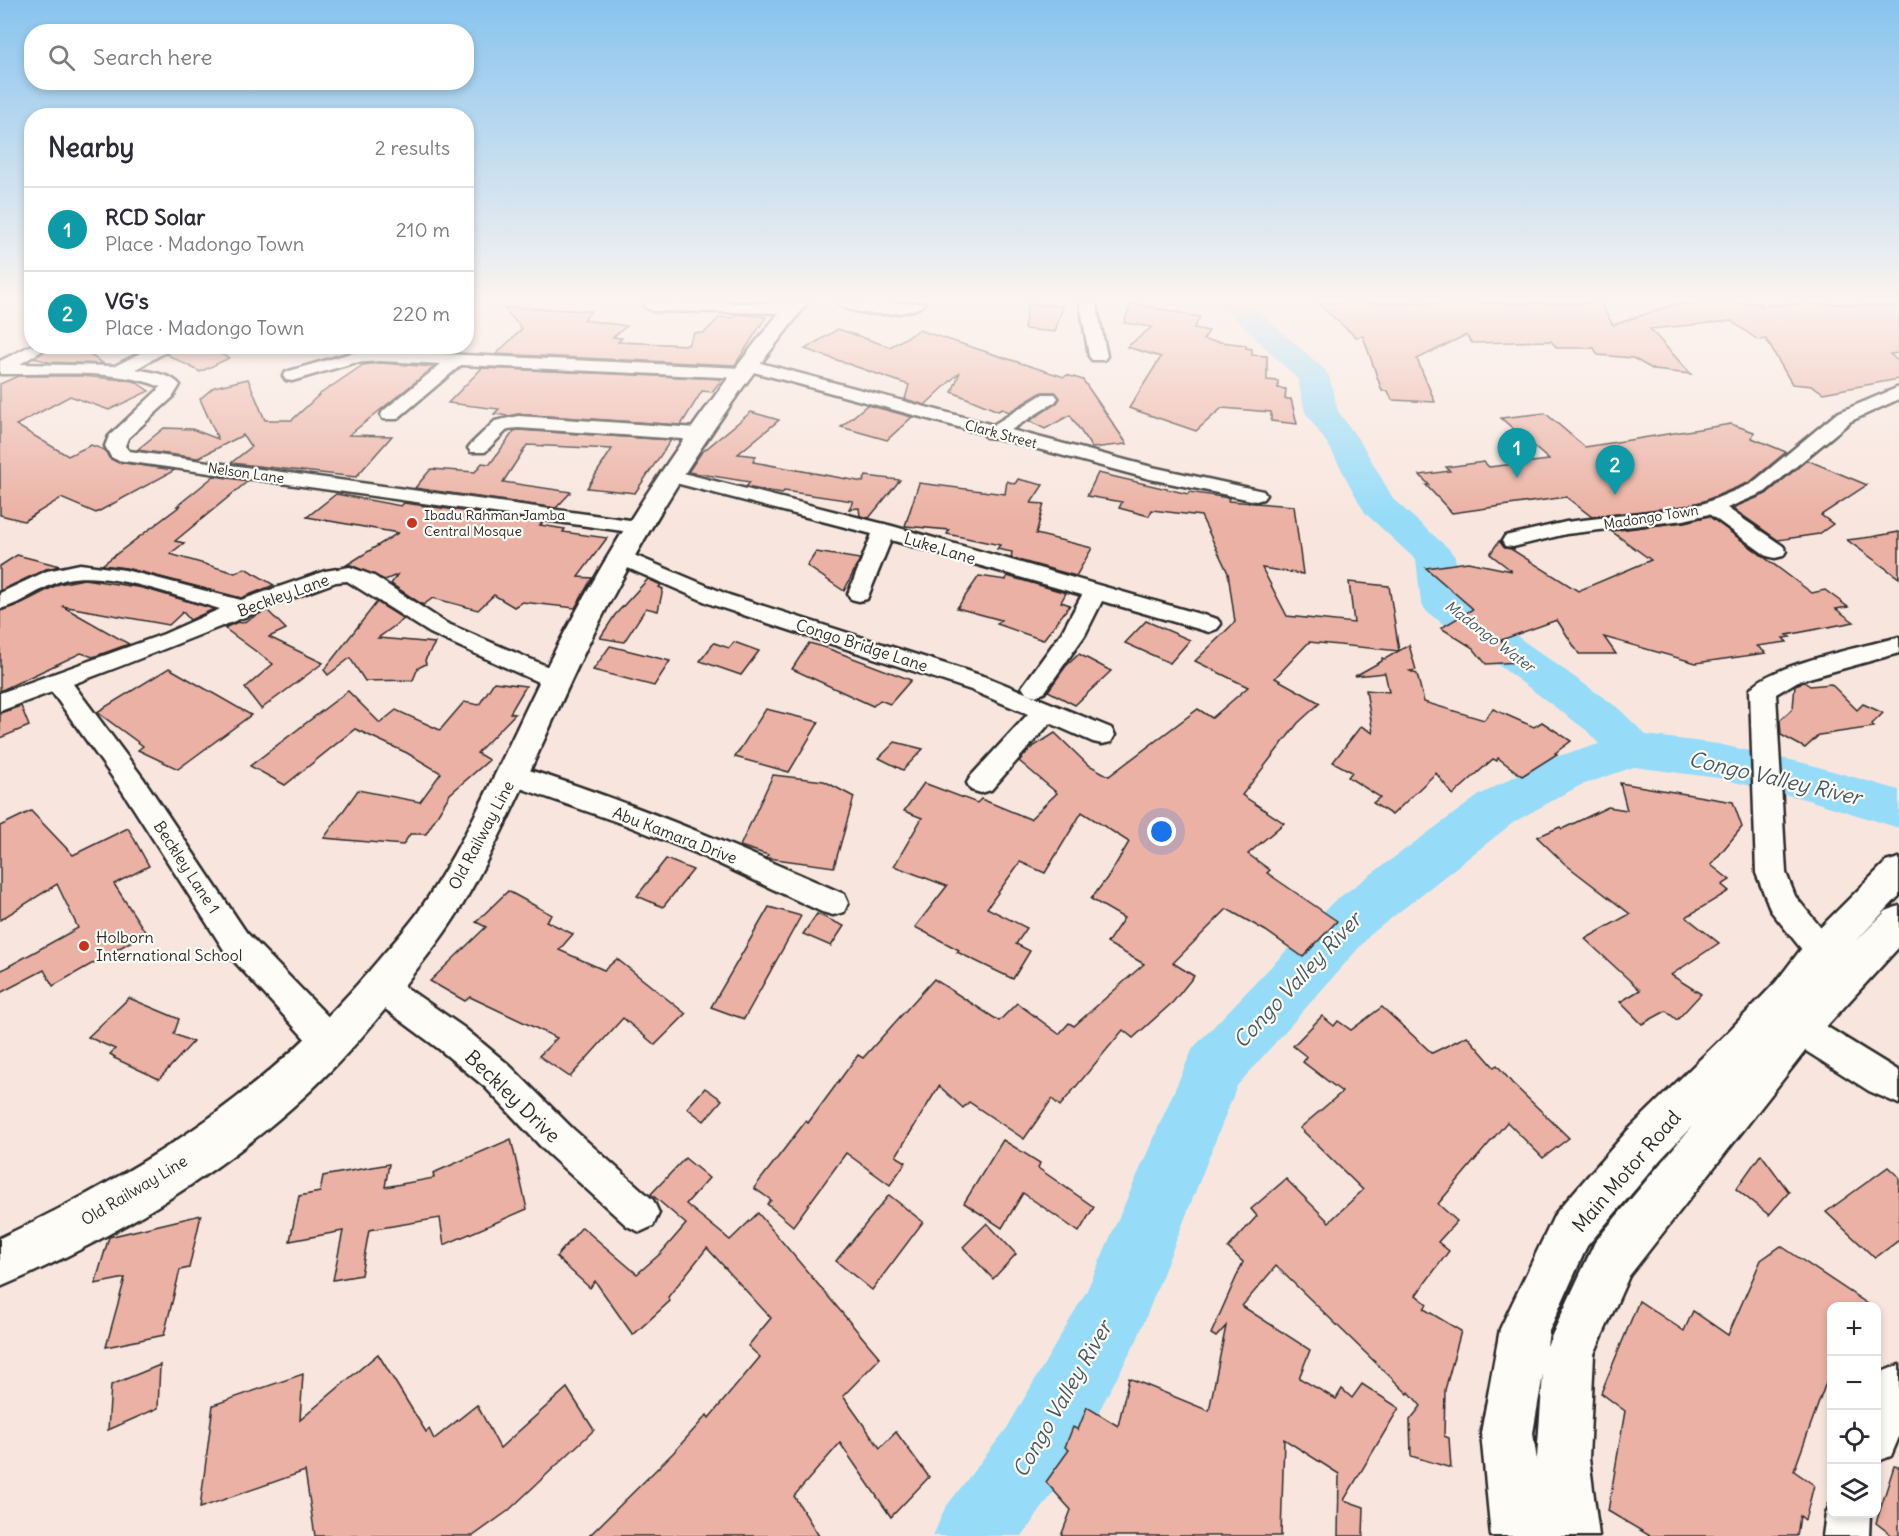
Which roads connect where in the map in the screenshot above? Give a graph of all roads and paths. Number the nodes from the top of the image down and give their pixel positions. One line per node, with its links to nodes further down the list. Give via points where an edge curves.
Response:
1 (133, 375): 16 (street, Nelson Lane, via 171,385 119,436 115,446 124,456)
2 (296, 375): 6 (street, Clark Street)
3 (438, 375): 9 (street)
4 (742, 375): 11 (street, Old Railway Line)
5 (768, 375): 10 (street, Clark Street)
6 (292, 376)
7 (1899, 392): 15 (street, Madongo Town, via 1844,417 1758,488)
8 (1049, 398): 10 (street)
9 (390, 415)
10 (993, 433): 14 (street, Clark Street)
11 (697, 434): 12 (street, via 518,422 502,425); 13 (street, Old Railway Line)
12 (478, 448)
13 (671, 476): 16 (street, Old Railway Line); 17 (street, Luke Lane)
14 (1256, 495)
15 (1712, 507): 18 (street, Madongo Town, via 1566,528); 19 (street)
16 (637, 527): 20 (street, Old Railway Line)
17 (884, 531): 21 (street, Luke Lane); 22 (street)
18 (1513, 541)
19 (1774, 551)
20 (622, 557): 28 (street, Old Railway Line); 31 (street, Congo Bridge Lane, via 721,600 980,684)
21 (1095, 592): 25 (street, Luke Lane); 29 (street, via 1073,635)
22 (859, 594)
23 (0, 602): 24 (street, via 64,573 84,571 151,583)
24 (242, 608): 27 (street, Beckley Lane, via 172,639); 28 (street, Beckley Lane, via 333,576 350,574 438,628)
25 (1209, 624)
26 (1899, 645): 37 (street, via 1789,675 1763,690 1771,873 1782,902)
27 (57, 680): 30 (street, Beckley Lane); 40 (street, Beckley Lane 1, via 133,785 235,941)
28 (556, 680): 33 (street, Old Railway Line)
29 (1035, 687)
30 (0, 702)
31 (1046, 711): 32 (street, Congo Bridge Lane); 34 (street)
32 (1102, 735)
33 (513, 775): 36 (street, Abu Kamara Drive, via 706,845); 38 (street, Old Railway Line, via 473,857 428,927)
34 (981, 783)
35 (1889, 899): 37 (street, Main Motor Road); 39 (street, Main Motor Road)
36 (833, 903)
37 (1822, 952): 47 (street, Main Motor Road, via 1790,994 1644,1144 1571,1230 1526,1329 1507,1433)
38 (380, 987): 40 (street, Old Railway Line); 42 (street, Beckley Drive, via 497,1076 559,1140)
39 (1799, 1028): 41 (street); 48 (street, Main Motor Road, via 1612,1258 1569,1353 1563,1458)
40 (331, 1043): 43 (street, Old Railway Line, via 239,1124 153,1181)
41 (1899, 1088)
42 (640, 1213)
43 (0, 1263)
44 (1899, 1386): 45 (street)
45 (1881, 1429)
46 (1848, 1518): 49 (street)
47 (1519, 1536)
48 (1571, 1536)
49 (1846, 1536)

